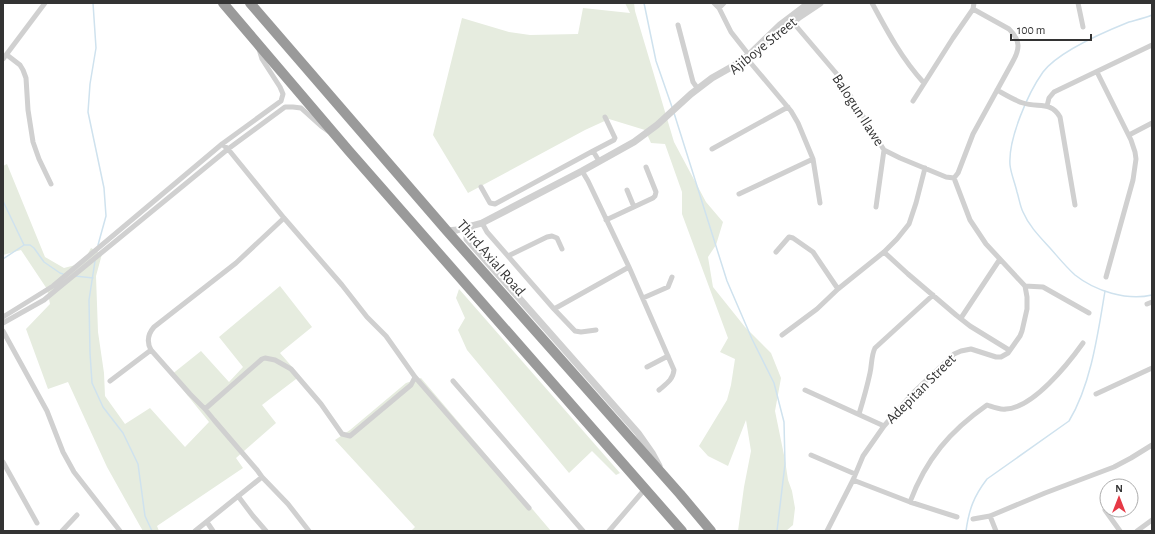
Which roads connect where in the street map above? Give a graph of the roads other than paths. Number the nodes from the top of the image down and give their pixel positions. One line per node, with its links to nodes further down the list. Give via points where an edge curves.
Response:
1 (45, 3): 17 (street)
2 (223, 3): 16 (highway)
3 (250, 3): 54 (highway, Third Axial Road)
4 (714, 3): 11 (street)
5 (724, 3): 11 (street)
6 (809, 3): 12 (street, Ajiboye Street)
7 (820, 3): 12 (street, Ajiboye Street)
8 (872, 3): 21 (street, via 900,53)
9 (1078, 3): 14 (street)
10 (974, 6): 21 (street); 23 (street, via 1009,29 1018,41 1017,54)
11 (719, 8): 18 (street, via 731,32)
12 (791, 20): 18 (street, Ajiboye Street); 35 (street, Balogun Ilawe, via 840,80)
13 (678, 25): 22 (street, via 693,82)
14 (1083, 27)
15 (1152, 44): 20 (street)
16 (258, 45): 30 (highway); 31 (street, via 262,59 283,94 281,101)
17 (7, 55): 19 (street); 42 (street, via 20,65 26,78 33,142)
18 (749, 58): 22 (street, Ajiboye Street); 26 (street)
19 (3, 59)
20 (1097, 72): 25 (street, via 1054,92 1049,98); 29 (street)
21 (924, 83): 24 (street)
22 (699, 88): 37 (street, Ajiboye Street, via 634,142)
23 (997, 90): 25 (street, via 1022,103); 41 (street, via 973,134)
24 (913, 101)
25 (1048, 106): 47 (street, via 1060,117)
26 (788, 108): 33 (street); 36 (street, via 798,123)
27 (605, 117): 34 (street, via 615,138)
28 (1152, 122): 29 (street)
29 (1129, 135): 62 (street, via 1136,159 1133,180)
30 (339, 138): 32 (street, via 301,108 285,107); 98 (highway)
31 (222, 144): 32 (street); 64 (street)
32 (228, 149): 50 (street); 64 (street, via 105,251)
33 (712, 149)
34 (593, 150): 37 (street); 43 (street, via 495,204 490,203)
35 (884, 150): 39 (street, Balogun Ilawe); 49 (street)
36 (813, 159): 45 (street); 46 (street)
37 (599, 161): 40 (street, Ajiboye Street)
38 (646, 167): 48 (street, via 656,192 655,196)
39 (925, 168): 41 (street, Balogun Ilawe); 57 (street, via 909,224)
40 (582, 171): 51 (street); 52 (street, Ajiboye Street)
41 (954, 178): 59 (street, via 970,220)
42 (51, 184)
43 (481, 187)
44 (627, 190): 48 (street)
45 (739, 194)
46 (820, 203)
47 (1075, 205)
48 (634, 207): 51 (street)
49 (876, 207)
50 (284, 218): 77 (street, via 236,263 154,327 148,339); 82 (street, via 386,336)
51 (606, 220): 60 (street)
52 (482, 223): 53 (street, Ajiboye Street); 58 (street)
53 (472, 226): 54 (street, Ajiboye Street); 96 (street, via 467,239 638,434)
54 (447, 231): 96 (highway, Third Axial Road)
55 (562, 249): 58 (street, via 557,238 552,236)
56 (776, 252): 65 (street, via 789,237 793,238 813,252)
57 (884, 252): 65 (street); 66 (street)
58 (508, 256): 68 (street)
59 (1000, 259): 63 (street); 71 (street)
60 (629, 267): 67 (street); 68 (street)
61 (672, 277): 67 (street, via 668,287)
62 (1106, 277)
63 (1025, 286): 69 (street, via 1043,287); 78 (street, via 1027,309 1022,331)
64 (54, 288): 70 (street); 72 (street, via 44,300)
65 (838, 289): 75 (street, via 817,309)
66 (933, 295): 71 (street); 89 (street, via 875,348)
67 (643, 298): 79 (street)
68 (554, 309): 73 (street, via 575,330)
69 (1089, 313)
70 (3, 317)
71 (961, 318): 78 (street)
72 (3, 323)
73 (596, 330)
74 (3, 331): 111 (street, via 47,411 74,472)
75 (782, 335)
76 (1083, 343): 100 (street, via 1038,393 1012,408 1000,409 987,405 954,432 932,457)
77 (151, 350): 83 (street); 88 (street)
78 (1009, 350): 90 (street, Adepitan Street, via 1001,357 971,349 954,354 914,392)
79 (668, 356): 80 (street); 85 (street, via 674,375)
80 (647, 367)
81 (1152, 368): 87 (street)
82 (415, 377): 88 (street, via 411,385 350,436 342,434 321,404 290,368 271,358 262,359); 101 (street)
83 (110, 381)
84 (453, 381): 116 (street)
85 (659, 390)
86 (805, 390): 89 (street)
87 (1096, 394)
88 (205, 409): 95 (street)
89 (859, 414): 90 (street)
90 (884, 426): 94 (street, Adepitan Street, via 863,456)
91 (1152, 445): 103 (street, via 1114,467)
92 (811, 455): 94 (street)
93 (3, 462): 109 (street)
94 (855, 474): 97 (street, Adepitan Street)
95 (262, 477): 99 (street); 115 (street)
96 (665, 477): 119 (highway, Third Axial Road)
97 (853, 480): 100 (street); 120 (street, Adepitan Street)
98 (645, 489): 117 (street); 118 (highway)
99 (238, 496): 108 (street); 114 (street)
100 (910, 502): 104 (street)
101 (529, 508)
102 (77, 515): 110 (street)
103 (990, 516): 106 (street); 121 (street)
104 (957, 517)
105 (1111, 518): 122 (street)
106 (973, 519)
107 (1152, 520): 123 (street)
108 (207, 522): 112 (street); 113 (street)
109 (37, 523)
110 (62, 531)
111 (120, 531)
112 (195, 531)
113 (213, 531)
114 (266, 531)
115 (309, 531)
116 (583, 531)
117 (609, 531)
118 (682, 531)
119 (711, 531)
120 (828, 531)
121 (996, 531)
122 (1120, 531)
123 (1137, 531)

